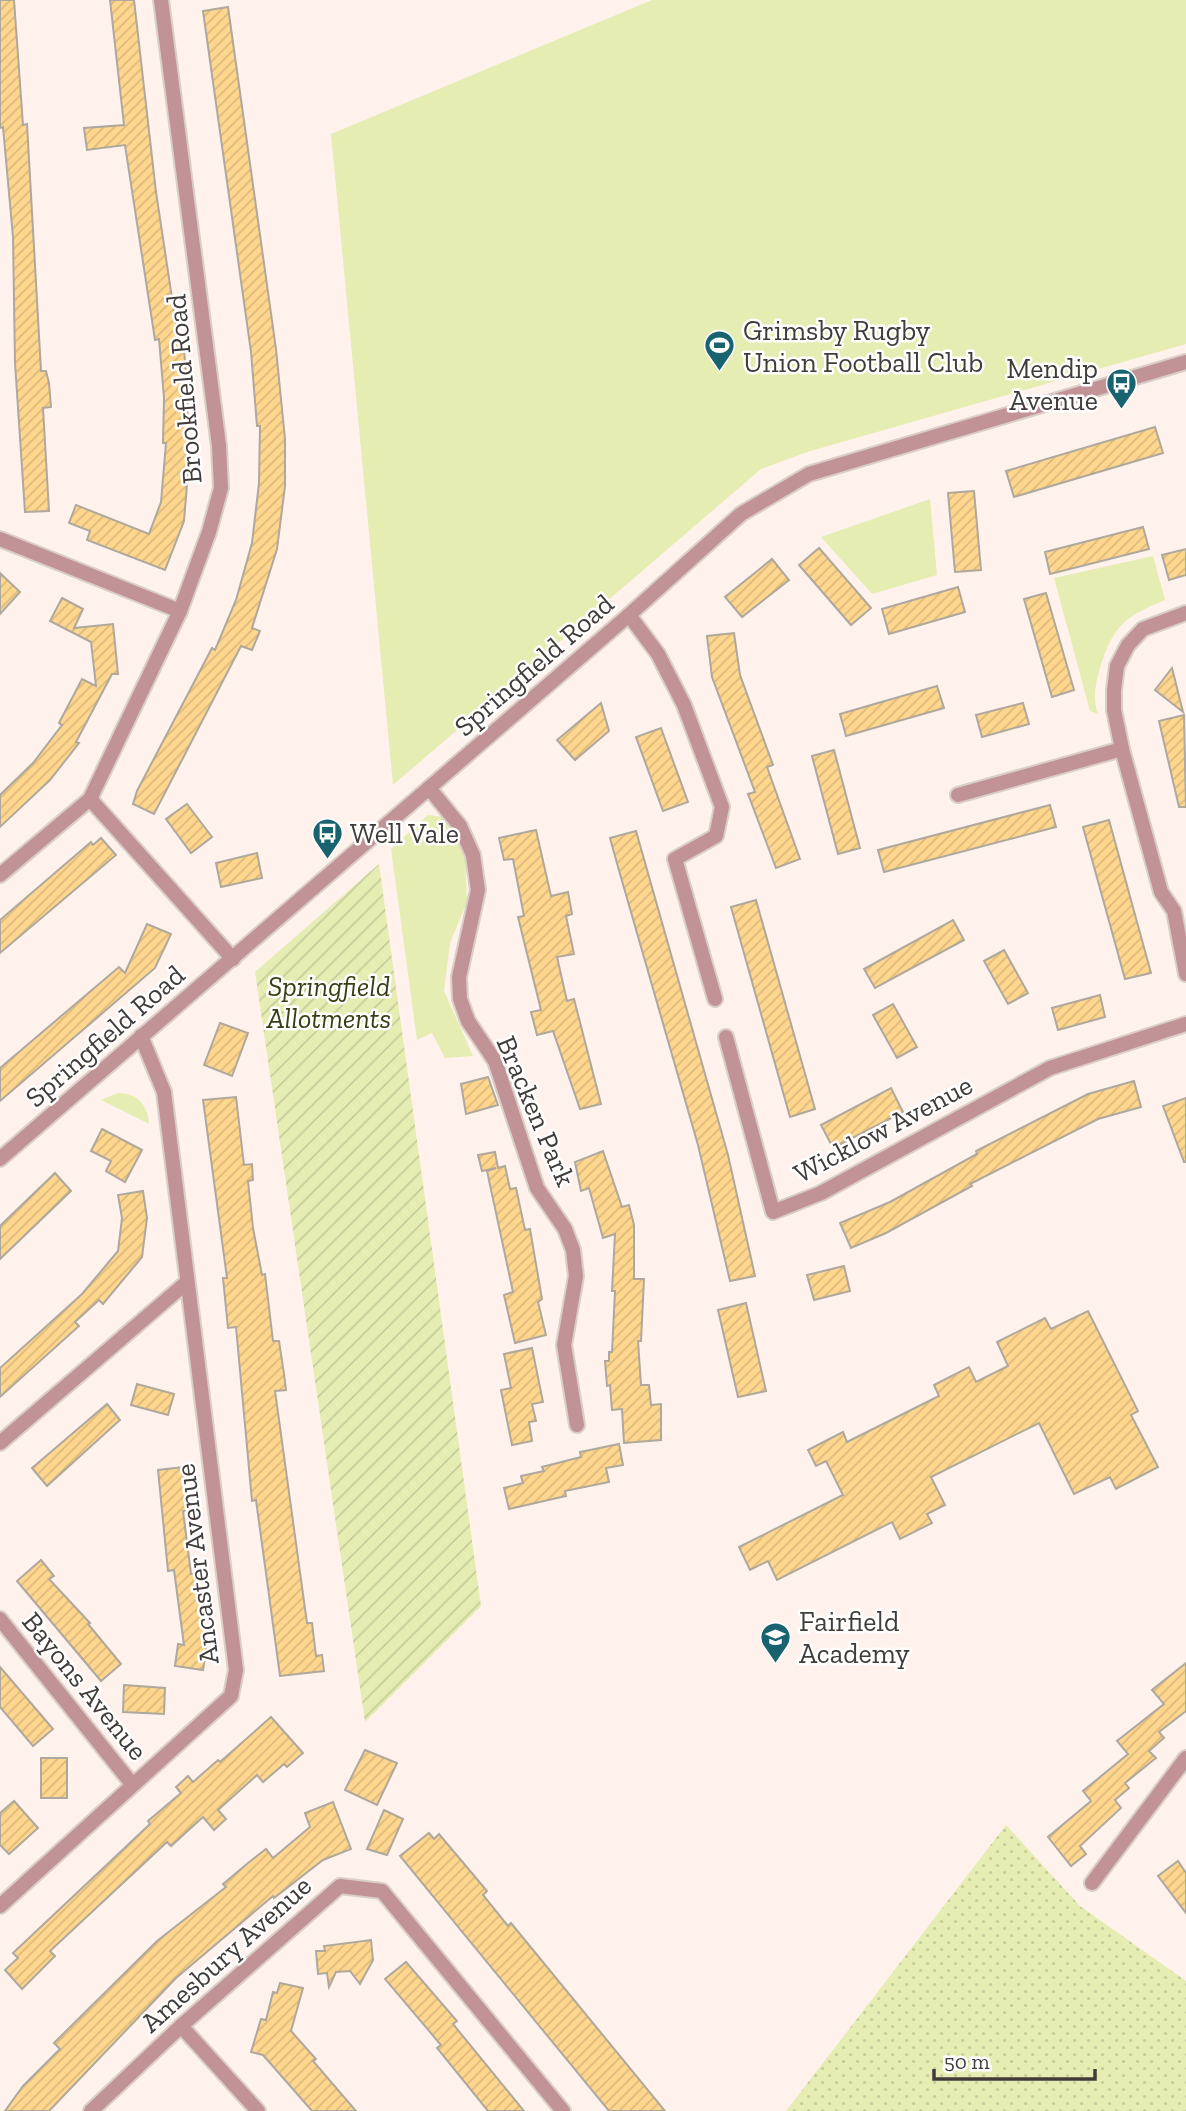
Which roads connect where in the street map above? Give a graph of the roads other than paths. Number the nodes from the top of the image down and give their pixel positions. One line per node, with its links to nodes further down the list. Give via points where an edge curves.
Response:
1 (161, 0): 4 (street, Brookfield Road, via 221,488)
2 (1186, 362): 6 (street, Springfield Road, via 809,474 741,514)
3 (0, 539): 4 (street)
4 (180, 611): 10 (street, Brookfield Road)
5 (1186, 613): 7 (street, via 1143,629 1117,666 1114,710)
6 (629, 615): 8 (street, Springfield Road); 15 (street, via 668,674 722,807 716,836 675,859)
7 (1122, 749): 9 (street); 12 (street, via 1161,892)
8 (429, 788): 13 (street, Springfield Road); 21 (street, Bracken Park, via 460,826 475,867 478,890 459,977 460,999 468,1021 495,1061 537,1188 565,1229 573,1250 576,1276 565,1345)
9 (958, 795)
10 (90, 799): 11 (street, Brookfield Road); 13 (street)
11 (0, 875)
12 (1180, 910): 14 (street)
13 (233, 959): 17 (street, Springfield Road)
14 (1186, 974)
15 (715, 999)
16 (1186, 1024): 18 (street, Wicklow Avenue, via 1050,1068 821,1193 773,1212)
17 (141, 1036): 19 (street, Springfield Road); 20 (street, Ancaster Avenue, via 164,1092)
18 (726, 1037)
19 (0, 1159)
20 (187, 1282): 22 (street); 25 (street, Ancaster Avenue, via 236,1670 231,1696)
21 (577, 1425)
22 (0, 1443)
23 (0, 1619): 25 (street, Bayons Avenue)
24 (1186, 1758): 26 (street)
25 (132, 1784): 27 (street, Ancaster Avenue)
26 (1092, 1883)
27 (0, 1906)
28 (181, 2026): 29 (street, Amesbury Avenue); 30 (street); 31 (street, Amesbury Avenue, via 340,1886 382,1891)
29 (91, 2111)
30 (258, 2111)
31 (563, 2111)

